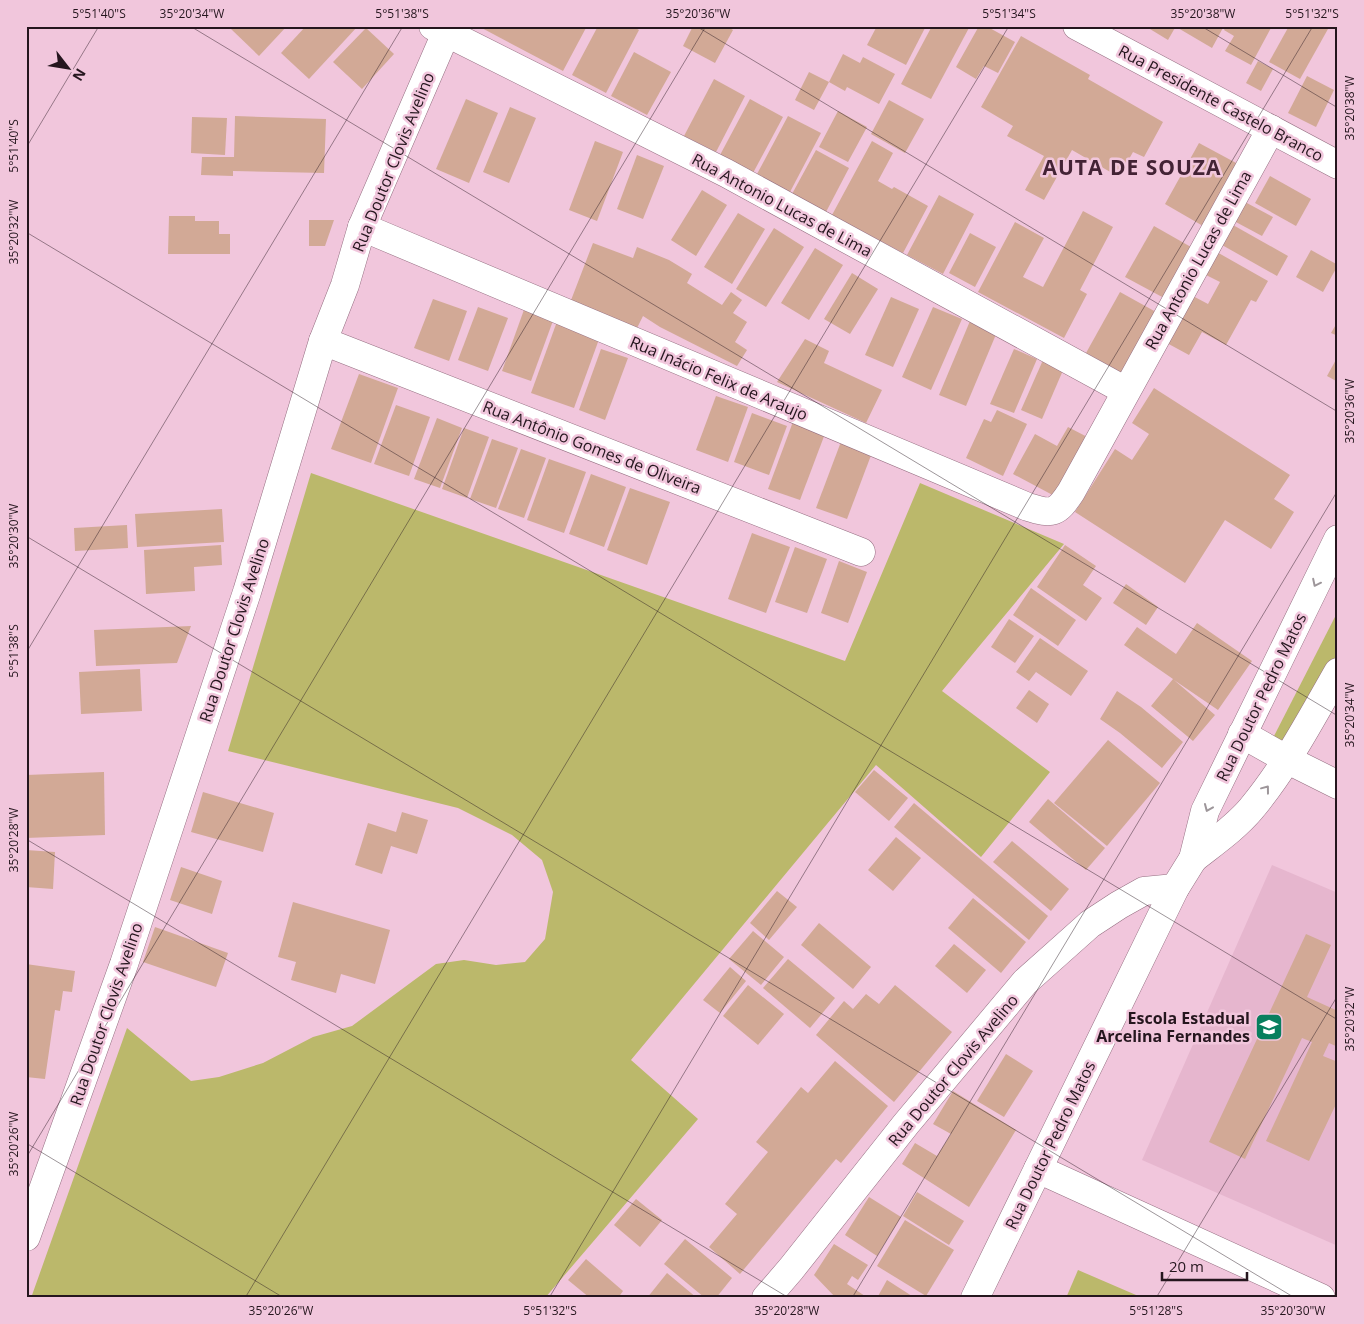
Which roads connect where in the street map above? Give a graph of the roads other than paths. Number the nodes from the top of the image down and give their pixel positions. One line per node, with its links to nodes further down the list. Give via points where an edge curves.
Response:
1 (1077, 26): 3 (street, Rua Presidente Castelo Branco)
2 (443, 29): 5 (street, Rua Doutor Clovis Avelino); 7 (street, Rua Antonio Lucas de Lima, via 726,173)
3 (1271, 129): 4 (street, Rua Presidente Castelo Branco); 7 (street, Rua Antonio Lucas de Lima)
4 (1338, 165)
5 (362, 227): 6 (street, Rua Doutor Clovis Avelino, via 346,285); 8 (street, Rua Inácio Felix de Araujo, via 1028,507 1053,512)
6 (323, 342): 10 (street, Rua Antônio Gomes de Oliveira); 18 (street, Rua Doutor Clovis Avelino, via 247,592 130,945)
7 (1126, 392): 8 (street, Rua Antonio Lucas de Lima)
8 (1072, 492)
9 (1338, 539): 12 (street, Rua Doutor Pedro Matos, one-way to 12)
10 (861, 552)
11 (1338, 672): 13 (street, Rua Doutor Pedro Matos)
12 (1242, 734): 13 (street); 15 (street, Rua Doutor Pedro Matos, one-way to 15, via 1205,811)
13 (1288, 760): 14 (street); 15 (street, Rua Doutor Pedro Matos, one-way to 13, via 1251,810)
14 (1338, 785)
15 (1193, 859): 16 (street, Rua Doutor Pedro Matos)
16 (1175, 888): 17 (street, Rua Doutor Pedro Matos); 19 (street, Rua Doutor Clovis Avelino, via 1144,892 1119,905 1090,924 1025,982)
17 (1038, 1169): 20 (street, Rua Doutor Pedro Matos); 21 (street)
18 (26, 1237)
19 (766, 1298)
20 (975, 1298)
21 (1320, 1298)

